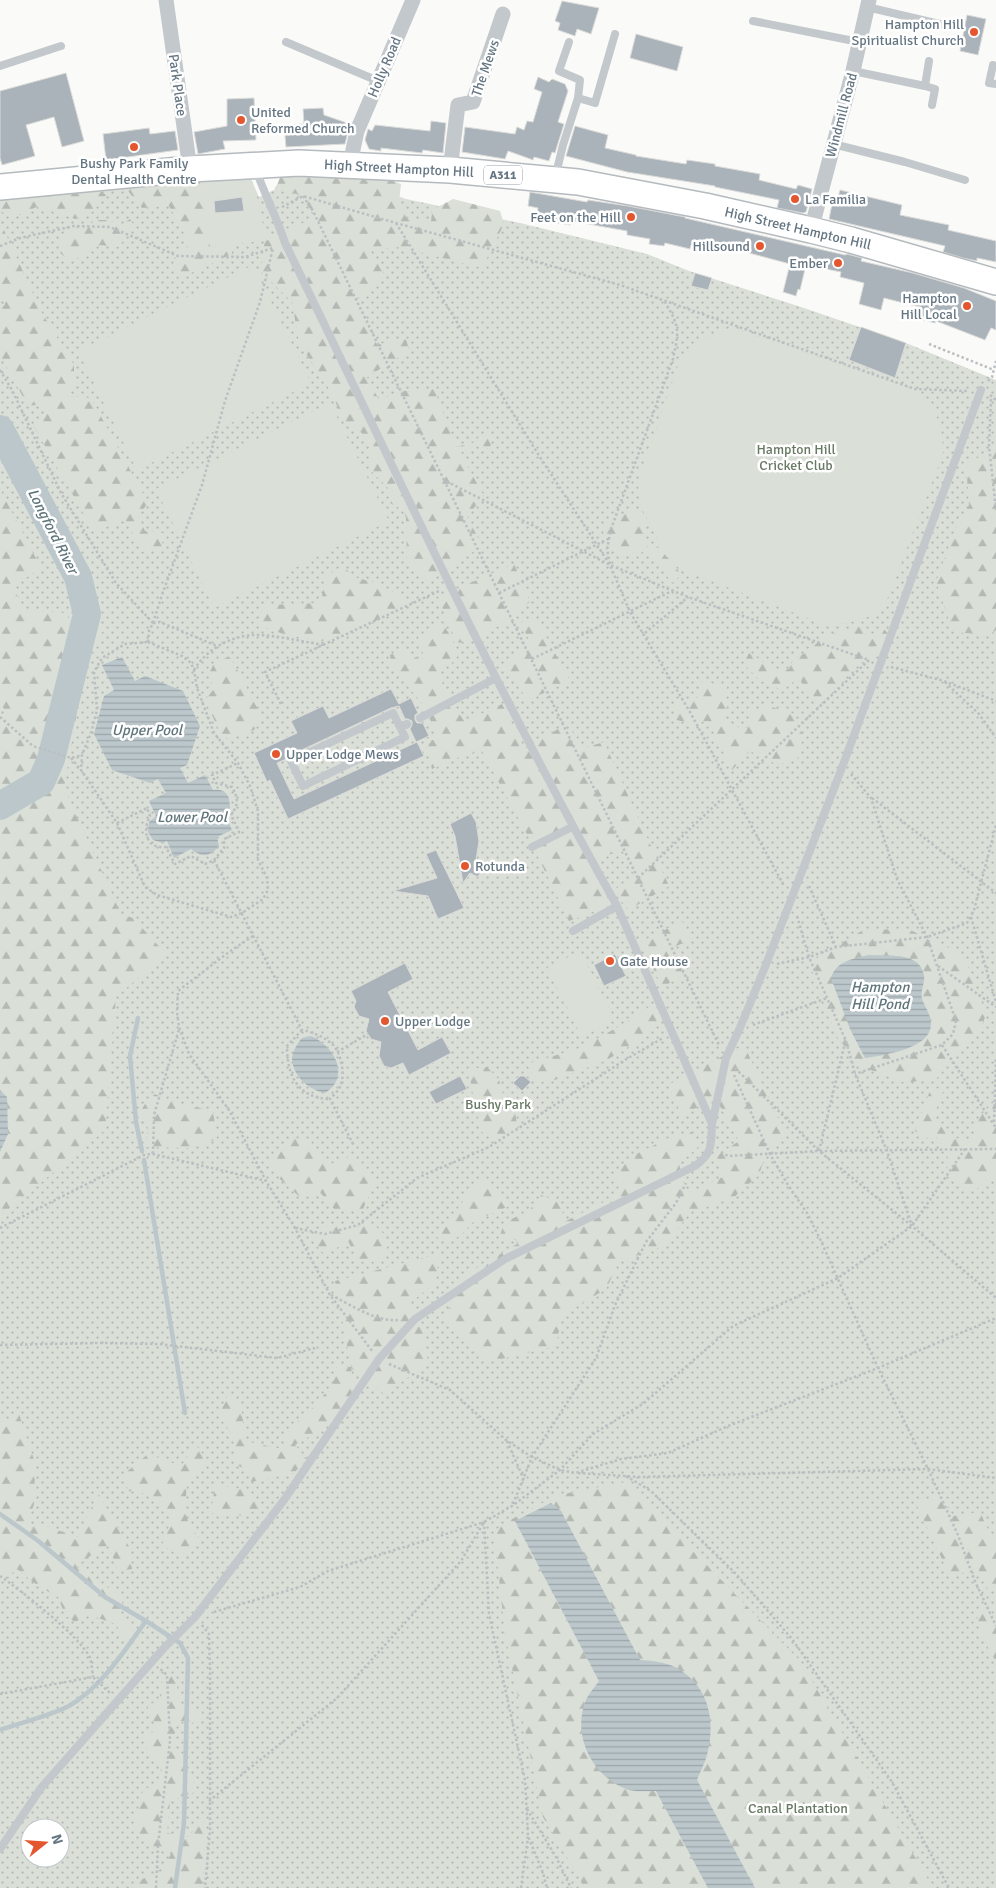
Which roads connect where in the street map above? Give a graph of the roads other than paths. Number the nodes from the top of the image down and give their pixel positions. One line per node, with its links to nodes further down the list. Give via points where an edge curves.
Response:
1 (166, 0): 24 (street, Park Place)
2 (413, 0): 16 (street, Holly Road)
3 (868, 4): 6 (lane); 10 (street, Windmill Road)
4 (503, 14): 25 (street, The Mews, via 473,102 458,106)
5 (753, 21): 10 (lane)
6 (952, 27)
7 (615, 34): 19 (lane, via 595,103)
8 (286, 42): 16 (lane)
9 (569, 42): 19 (lane, via 559,71 580,80)
10 (859, 42): 15 (street, Windmill Road)
11 (61, 46): 14 (lane)
12 (929, 61): 18 (lane)
13 (993, 65): 17 (lane, via 989,83)
14 (0, 66)
15 (853, 71): 18 (lane); 21 (street, Windmill Road)
16 (378, 81): 22 (street, Holly Road, via 357,132)
17 (996, 84)
18 (925, 86): 20 (lane, via 934,89)
19 (578, 98): 26 (lane)
20 (932, 105)
21 (833, 144): 27 (lane); 29 (street, Windmill Road)
22 (350, 164): 23 (main road, High Street Hampton Hill / A311); 25 (main road, High Street Hampton Hill / A311)
23 (255, 166): 24 (main road, High Street Hampton Hill / A311); 32 (lane, via 285,243)
24 (190, 169): 28 (main road, High Street Hampton Hill / A311)
25 (450, 170): 26 (main road, High Street Hampton Hill / A311)
26 (554, 180): 29 (main road, High Street Hampton Hill / A311, via 705,206)
27 (965, 180)
28 (0, 187)
29 (811, 230): 30 (main road, High Street Hampton Hill / A311)
30 (996, 282)
31 (981, 390): 39 (lane, via 843,765 740,1030 726,1058)
32 (496, 678): 33 (lane); 35 (lane)
33 (420, 718)
34 (404, 725): 34 (lane, via 405,737 304,786 292,761 393,713)
35 (572, 827): 36 (lane); 37 (lane)
36 (532, 847)
37 (617, 906): 38 (lane); 39 (lane)
38 (573, 931)
39 (712, 1124): 40 (lane, via 711,1148 706,1158 694,1166 505,1259 415,1319 379,1359 284,1500 195,1617 41,1788)
40 (0, 1849)

